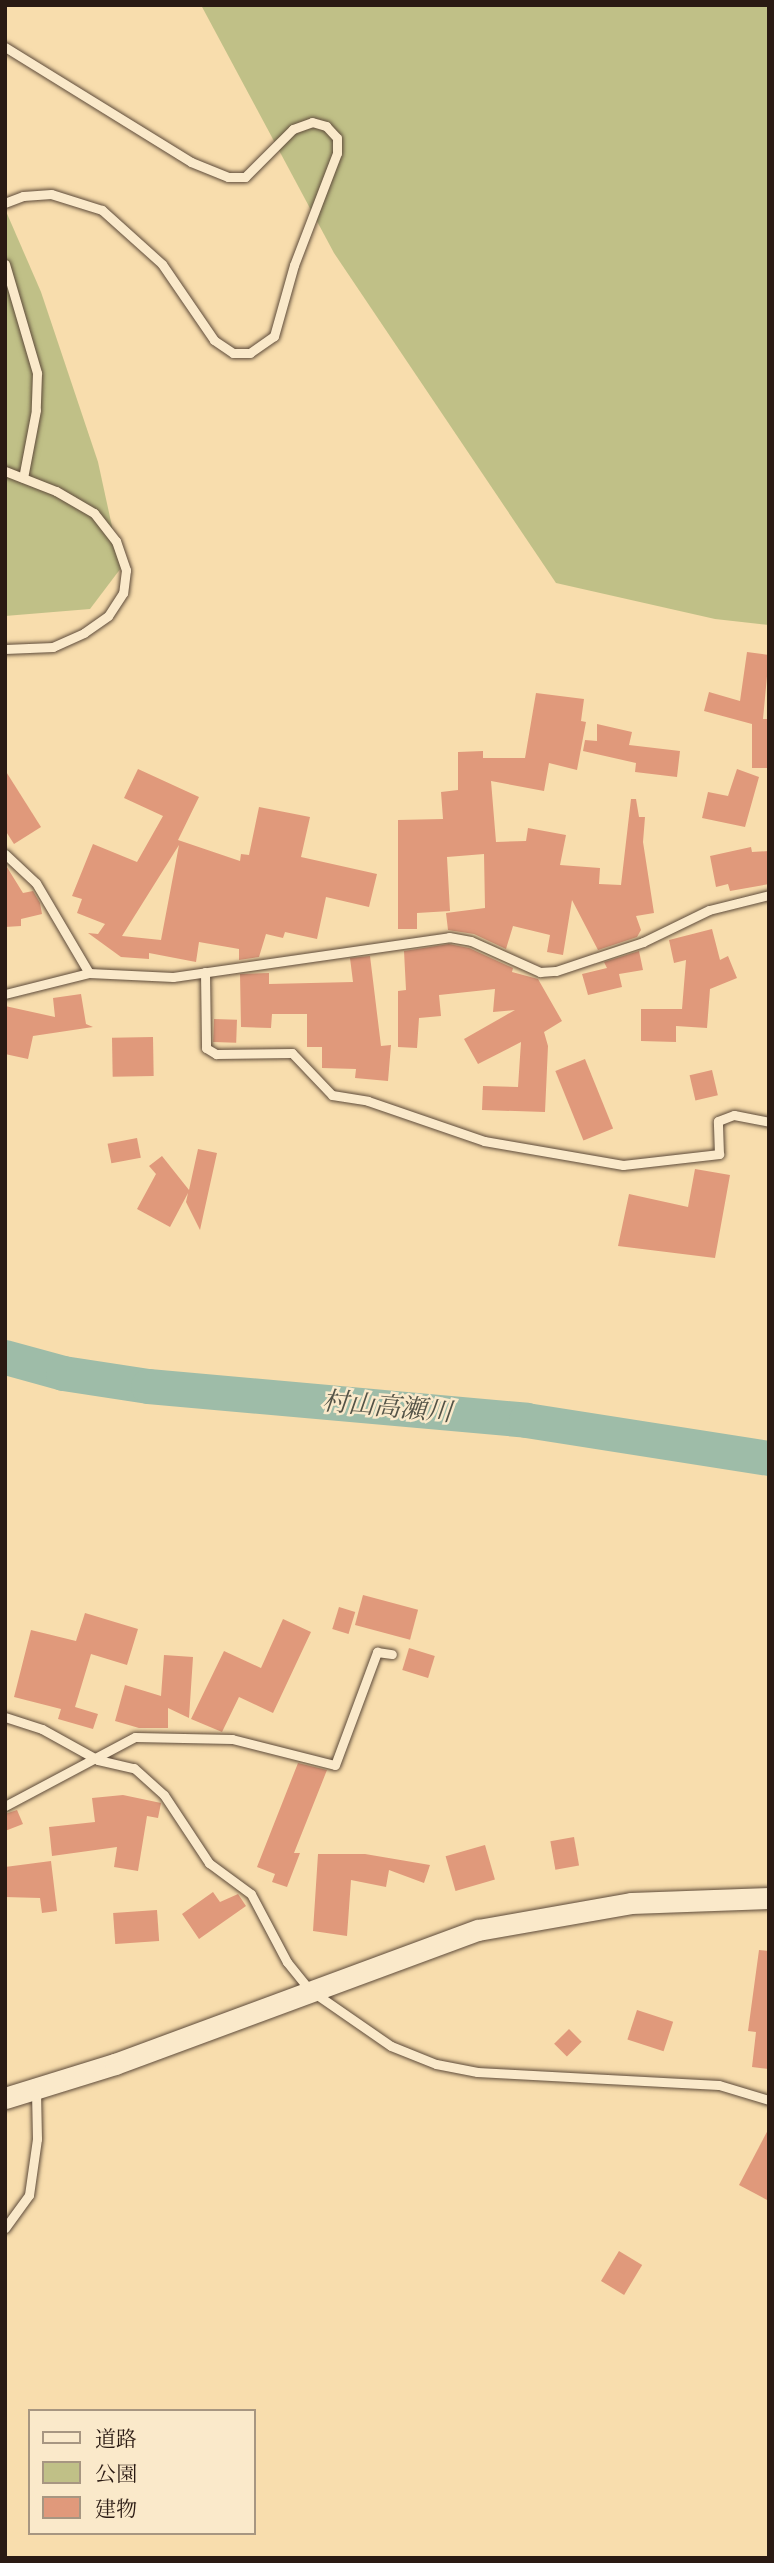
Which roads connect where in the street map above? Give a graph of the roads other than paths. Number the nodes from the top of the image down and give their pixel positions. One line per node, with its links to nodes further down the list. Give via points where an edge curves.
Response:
1 (5, 47): 2 (lane, via 191,162 228,177 245,177 276,141 312,122 327,126 337,138 337,153 294,265 274,336 250,353 233,353 214,340 162,264 102,209 51,194)
2 (5, 203)
3 (5, 264): 5 (lane, via 37,373 36,410)
4 (5, 471): 5 (lane)
5 (23, 478): 6 (lane, via 94,513 116,541 126,570 123,593 108,616 84,633 53,647)
6 (5, 649)
7 (5, 854): 10 (lane, via 36,883)
8 (769, 895): 9 (lane, via 709,910 643,942 556,971 540,972 471,941 449,937)
9 (205, 972): 10 (lane, via 173,977); 12 (lane, via 206,1048 216,1054 292,1053 332,1095 368,1101 484,1141 623,1165 719,1154 718,1121 734,1115)
10 (89, 973): 11 (lane)
11 (5, 993)
12 (769, 1122)
13 (393, 1654): 15 (lane, via 377,1652 335,1765 232,1739 135,1737)
14 (5, 1717): 15 (lane, via 42,1729)
15 (98, 1760): 16 (lane); 18 (lane, via 134,1768 164,1795 209,1863 251,1894 287,1962)
16 (5, 1806)
17 (769, 1898): 18 (street, via 631,1903 534,1918 478,1930)
18 (310, 1990): 19 (street); 21 (lane, via 391,2046 436,2064 477,2072 719,2085)
19 (36, 2091): 20 (street); 22 (lane, via 37,2139 29,2195)
20 (5, 2098)
21 (769, 2100)
22 (5, 2228)

